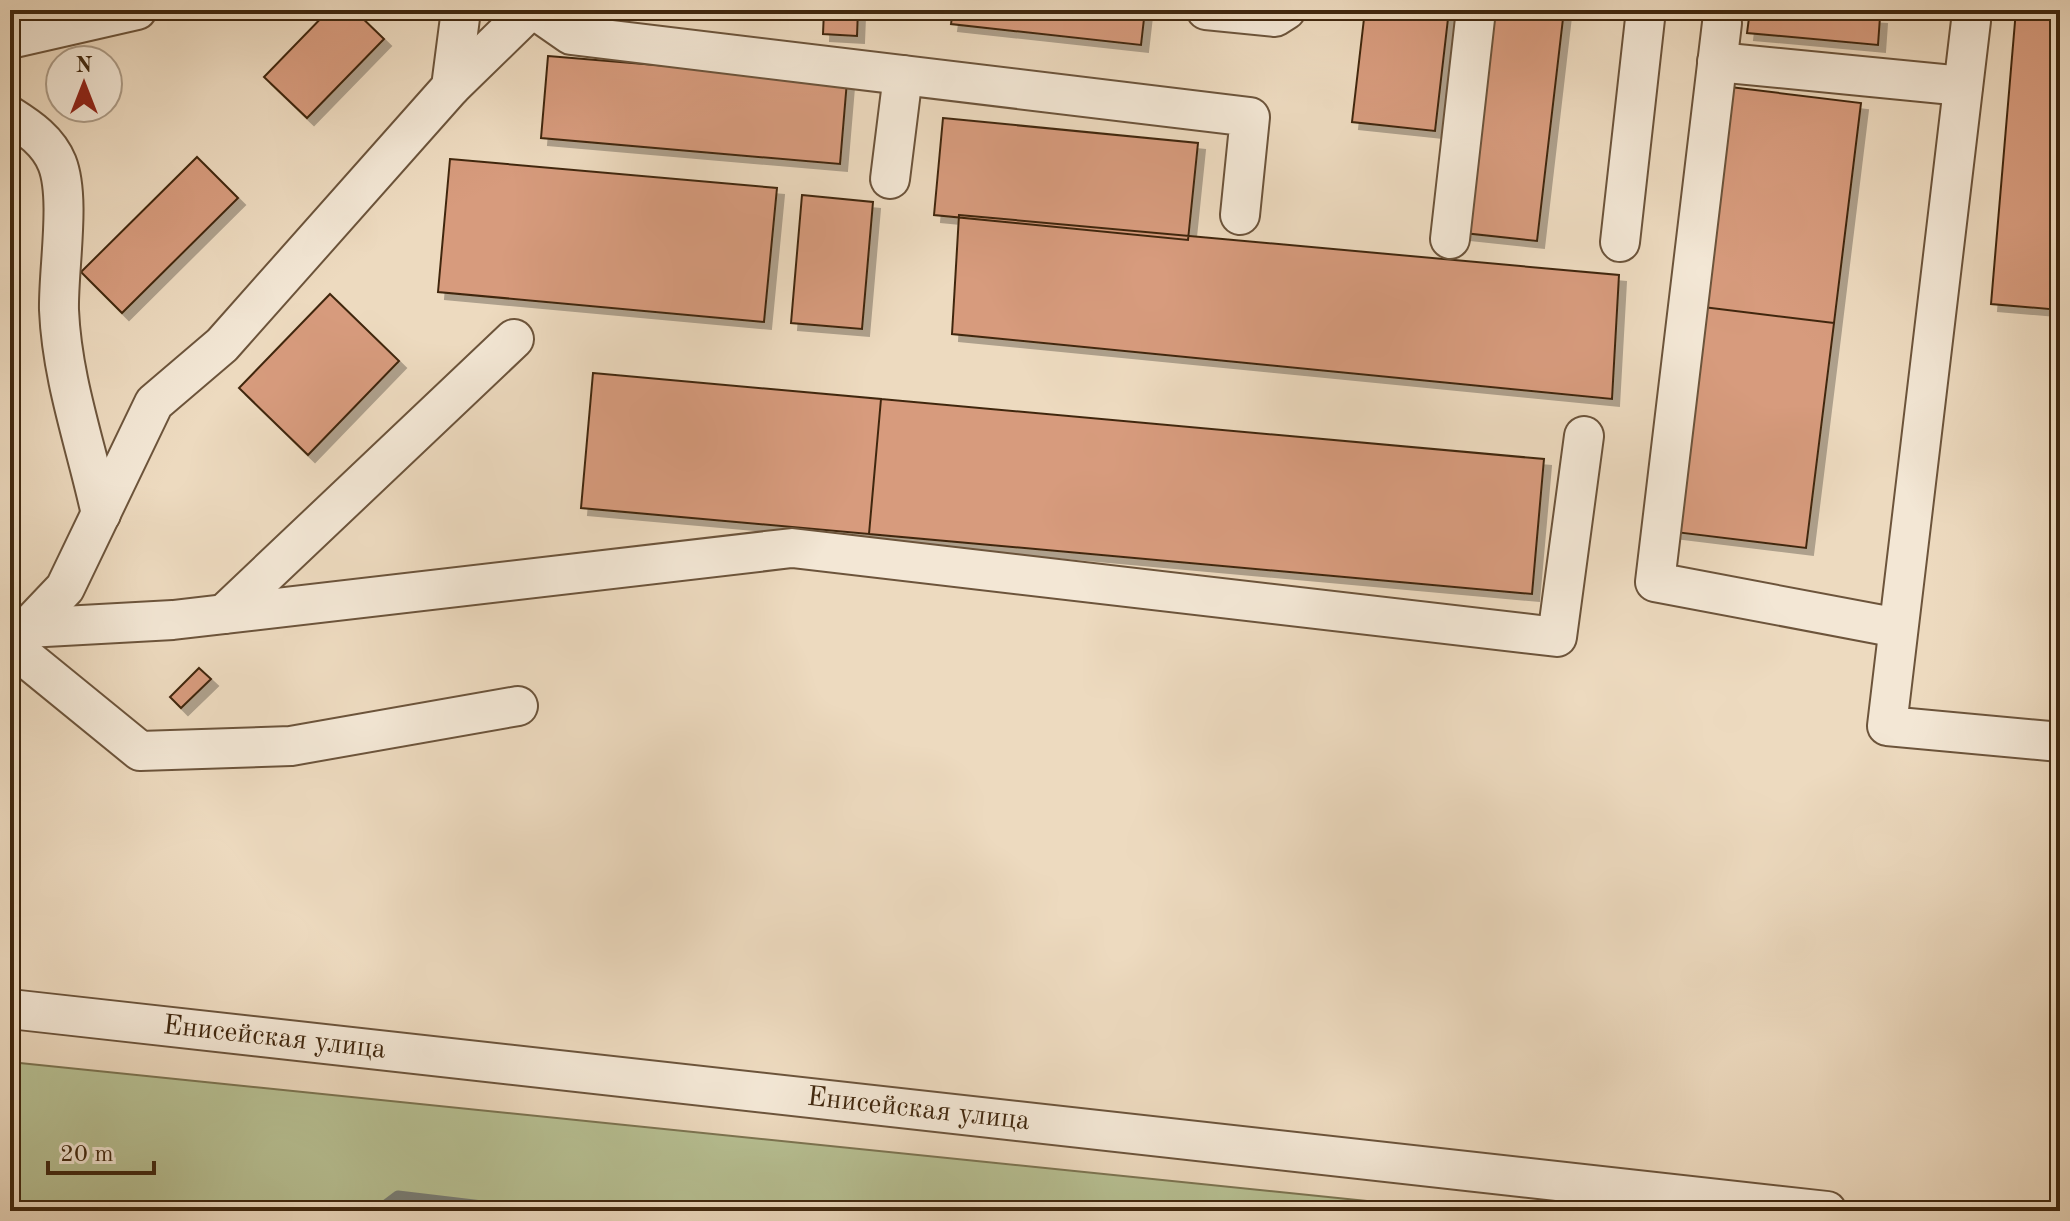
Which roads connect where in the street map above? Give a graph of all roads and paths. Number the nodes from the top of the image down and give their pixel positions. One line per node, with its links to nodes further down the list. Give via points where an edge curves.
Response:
1 (137, 10): 10 (street)
2 (461, 10): 14 (street)
3 (532, 10): 12 (street, via 571,35); 14 (street)
4 (1206, 10): 5 (street, via 1275,17)
5 (1286, 10)
6 (1476, 10): 18 (street)
7 (1646, 10): 19 (street)
8 (1971, 21): 13 (street)
9 (1722, 23): 11 (street)
10 (10, 39)
11 (1717, 62): 13 (street); 24 (street, via 1655,582)
12 (903, 75): 16 (street); 17 (street, via 1250,117)
13 (1963, 86): 24 (street)
14 (451, 87): 22 (street, via 222,345 154,403)
15 (10, 116): 22 (street, via 38,134 57,163 63,192 59,309 66,385)
16 (890, 179)
17 (1240, 215)
18 (1450, 239)
19 (1620, 242)
20 (514, 339): 23 (street)
21 (1584, 436): 23 (street, via 1557,637 792,548)
22 (101, 514): 25 (street, via 65,588)
23 (224, 614): 25 (street)
24 (1898, 628): 27 (street, via 1887,726)
25 (16, 635): 26 (street, via 140,751 291,746)
26 (518, 706)
27 (2060, 742)
28 (10, 1009): 29 (street, Енисейская улица)
29 (1827, 1211)

